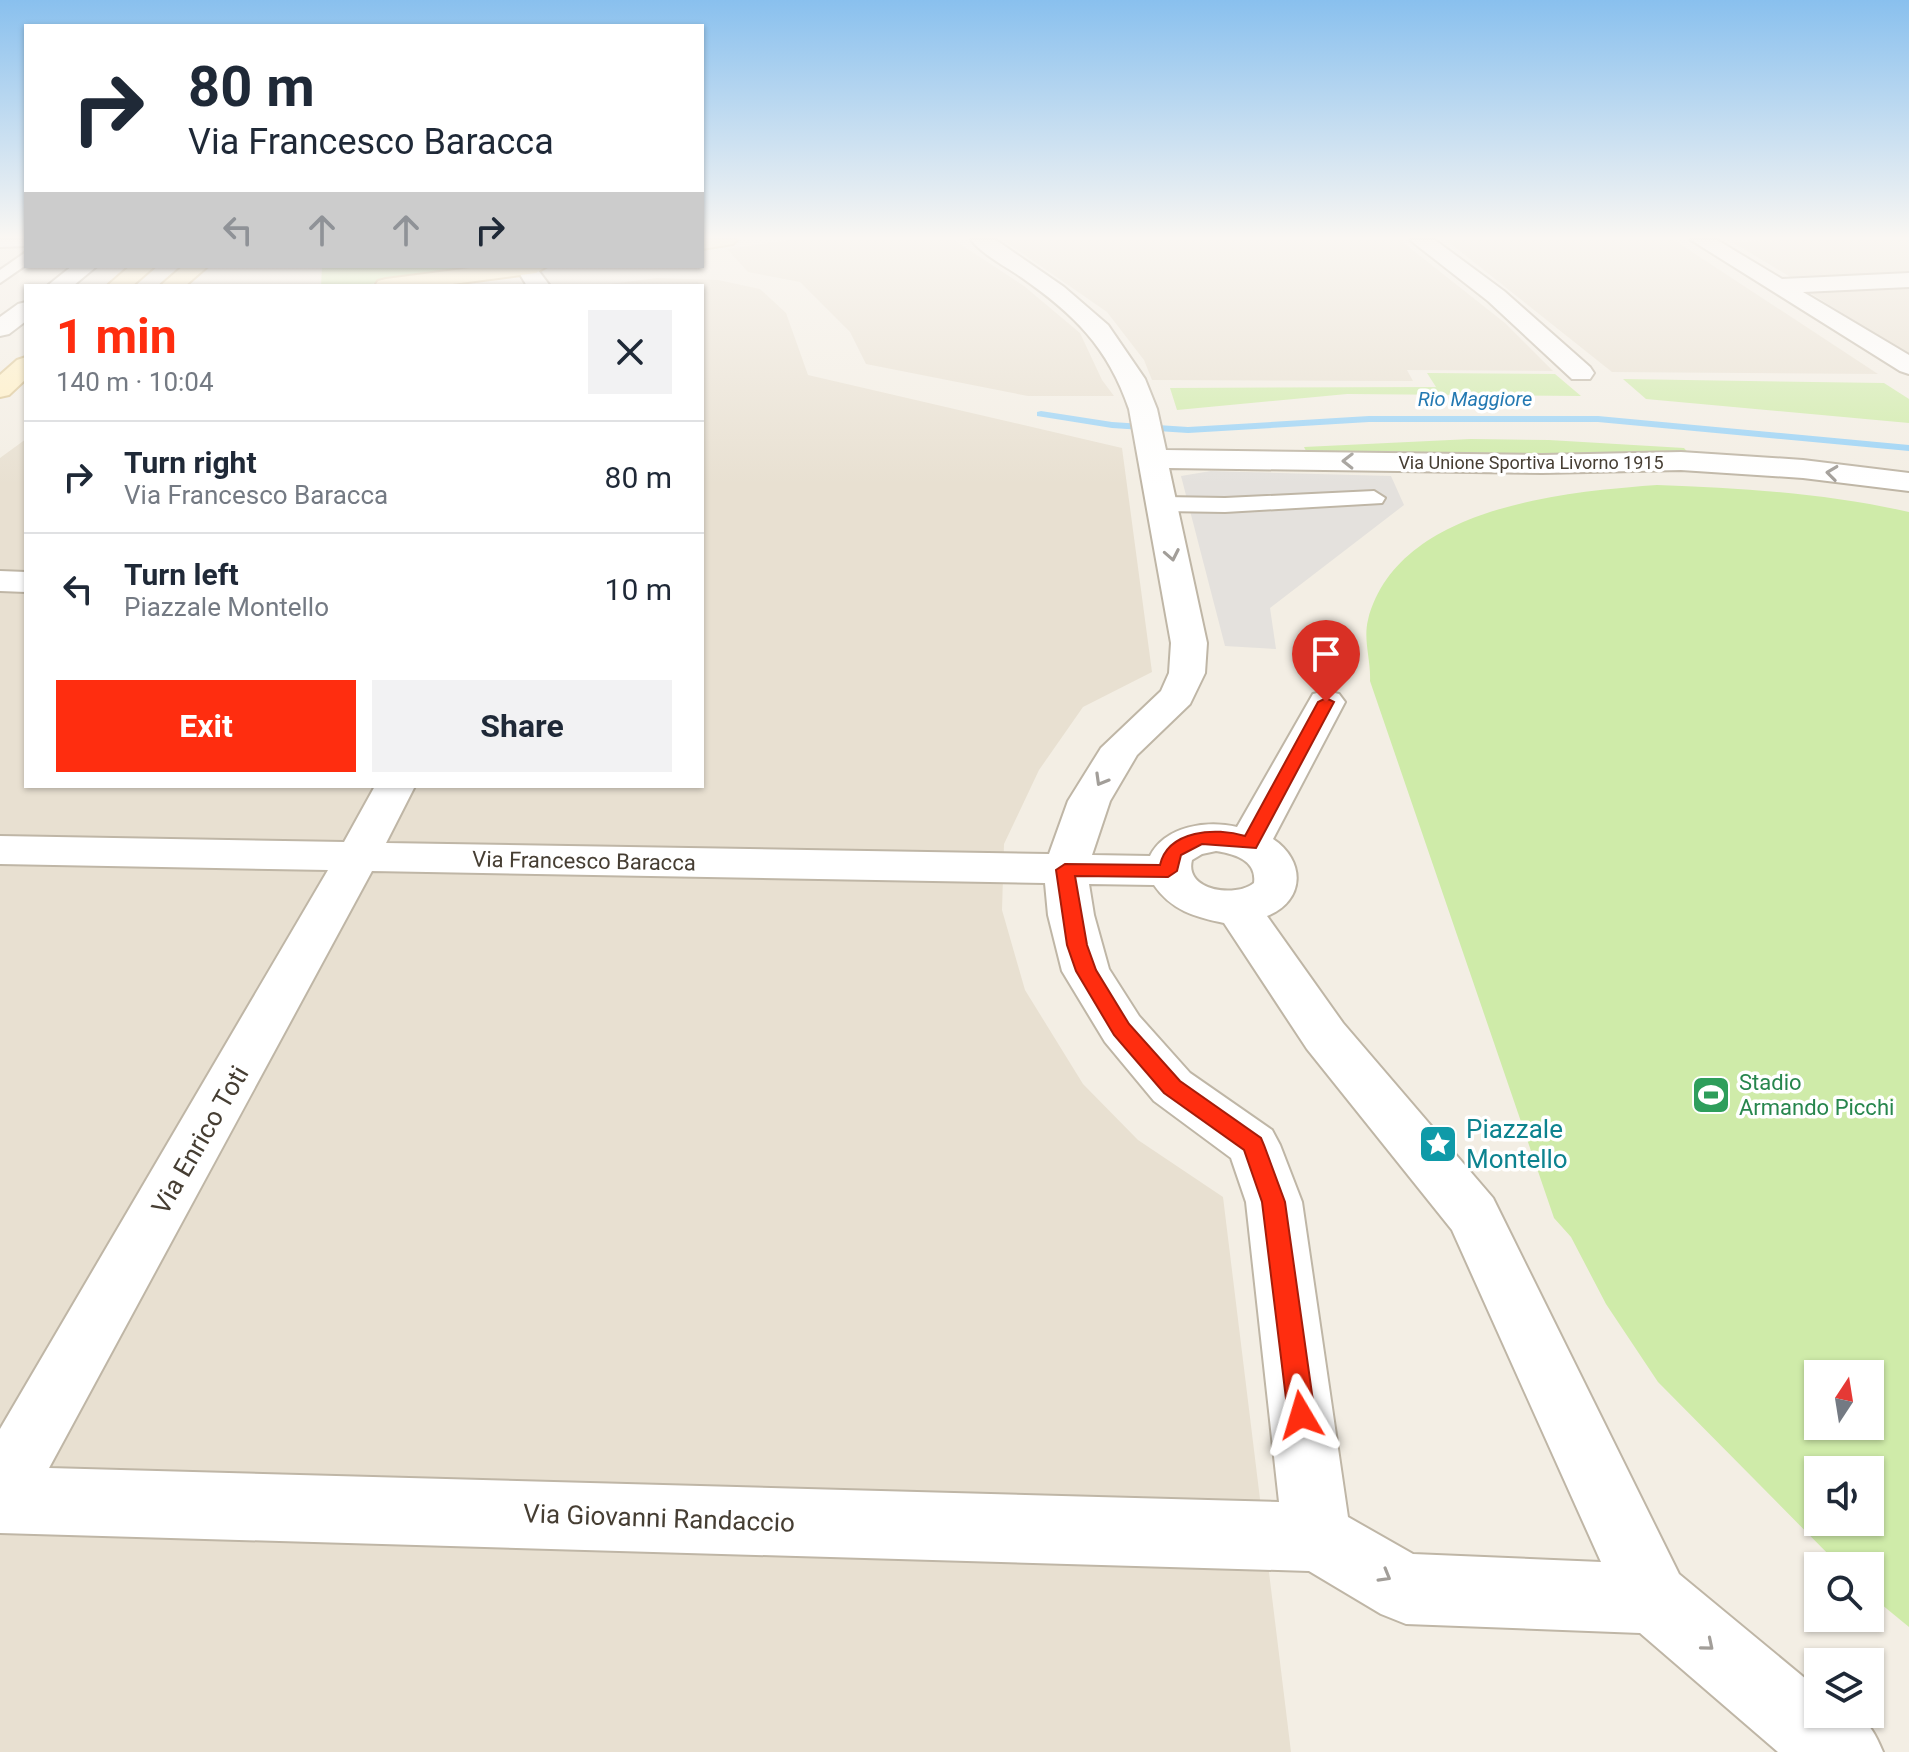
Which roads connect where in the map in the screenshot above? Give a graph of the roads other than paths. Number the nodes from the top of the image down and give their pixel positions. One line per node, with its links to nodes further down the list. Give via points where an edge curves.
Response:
1 (1092, 322): 10 (street, via 1130,373)
2 (1524, 322): 6 (street)
3 (1835, 322): 4 (street)
4 (1909, 366)
5 (24, 367): 8 (main road)
6 (1581, 373)
7 (24, 383): 9 (main road)
8 (0, 389)
9 (0, 397)
10 (1151, 450): 11 (street, Via Unione Sportiva Livorno 1915, one-way to 10, via 1681,461 1542,464); 13 (street)
11 (1909, 482)
12 (1374, 498): 13 (lane)
13 (1163, 504): 21 (street, one-way to 21, via 1189,643 1187,673 1177,696 1121,748 1103,775)
14 (0, 581): 15 (street)
15 (24, 582)
16 (1326, 702): 18 (street)
17 (394, 788): 20 (street, Via Enrico Toti)
18 (1249, 844): 22 (street, via 1233,838 1199,838 1174,851); 23 (street, via 1273,864 1275,887 1254,905)
19 (0, 850): 20 (street, Via Francesco Baracca)
20 (357, 857): 21 (street, Via Francesco Baracca); 24 (street, Via Enrico Toti)
21 (1065, 870): 22 (street, Via Francesco Baracca); 26 (street, via 1086,971 1122,1029 1172,1087 1253,1145 1274,1202)
22 (1168, 871): 23 (street, via 1185,895 1218,908)
23 (1237, 908): 27 (street, via 1325,1036 1473,1215)
24 (0, 1492)
25 (0, 1500): 26 (street, Via Giovanni Randaccio)
26 (1317, 1537): 27 (street, one-way to 27, via 1406,1589)
27 (1654, 1599): 28 (street, one-way to 28, via 1807,1728)
28 (1845, 1752)

